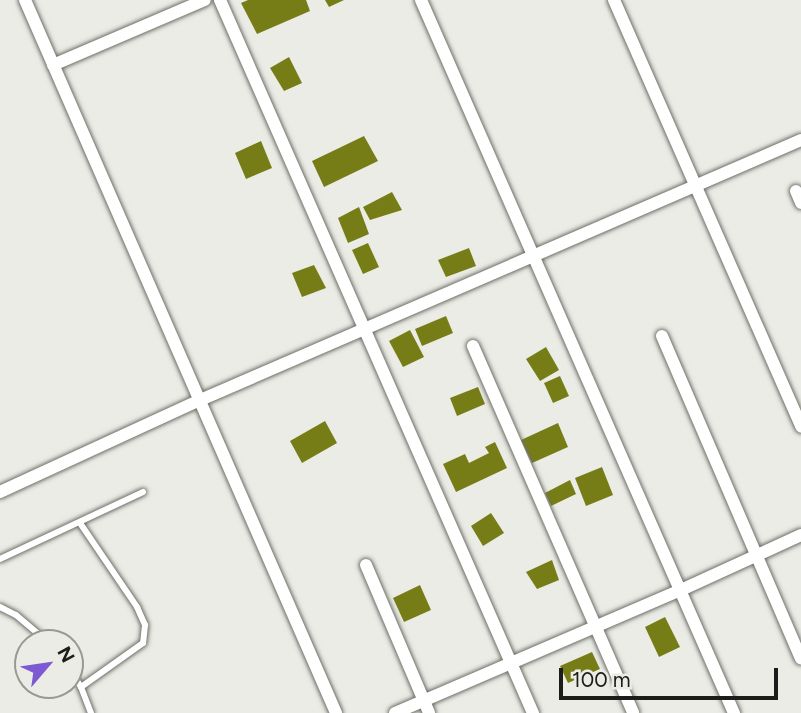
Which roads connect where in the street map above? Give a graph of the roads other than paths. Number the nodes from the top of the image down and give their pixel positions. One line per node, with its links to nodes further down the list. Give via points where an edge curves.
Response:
1 (25, 0): 6 (street)
2 (205, 0): 6 (street)
3 (220, 0): 10 (street)
4 (421, 0): 9 (street)
5 (614, 0): 8 (street)
6 (53, 65): 13 (street)
7 (801, 140): 8 (street)
8 (695, 185): 9 (street); 14 (street)
9 (531, 256): 10 (street); 22 (street)
10 (365, 329): 13 (street); 27 (street)
11 (662, 336): 19 (street)
12 (473, 346): 24 (street)
13 (198, 401): 15 (street); 32 (street)
14 (801, 427)
15 (0, 492)
16 (143, 492): 17 (lane)
17 (80, 523): 20 (lane); 28 (lane, via 145,625 144,643)
18 (801, 535): 19 (street)
19 (755, 555): 22 (street); 26 (street)
20 (0, 559)
21 (366, 565): 30 (street)
22 (681, 590): 24 (street); 36 (street)
23 (0, 607): 25 (lane)
24 (596, 627): 27 (street); 35 (street)
25 (32, 629)
26 (801, 658)
27 (511, 663): 30 (street); 34 (street)
28 (84, 685)
29 (84, 695): 31 (lane)
30 (427, 707): 33 (street)
31 (91, 713)
32 (337, 713)
33 (394, 713)
34 (533, 713)
35 (633, 713)
36 (734, 713)

